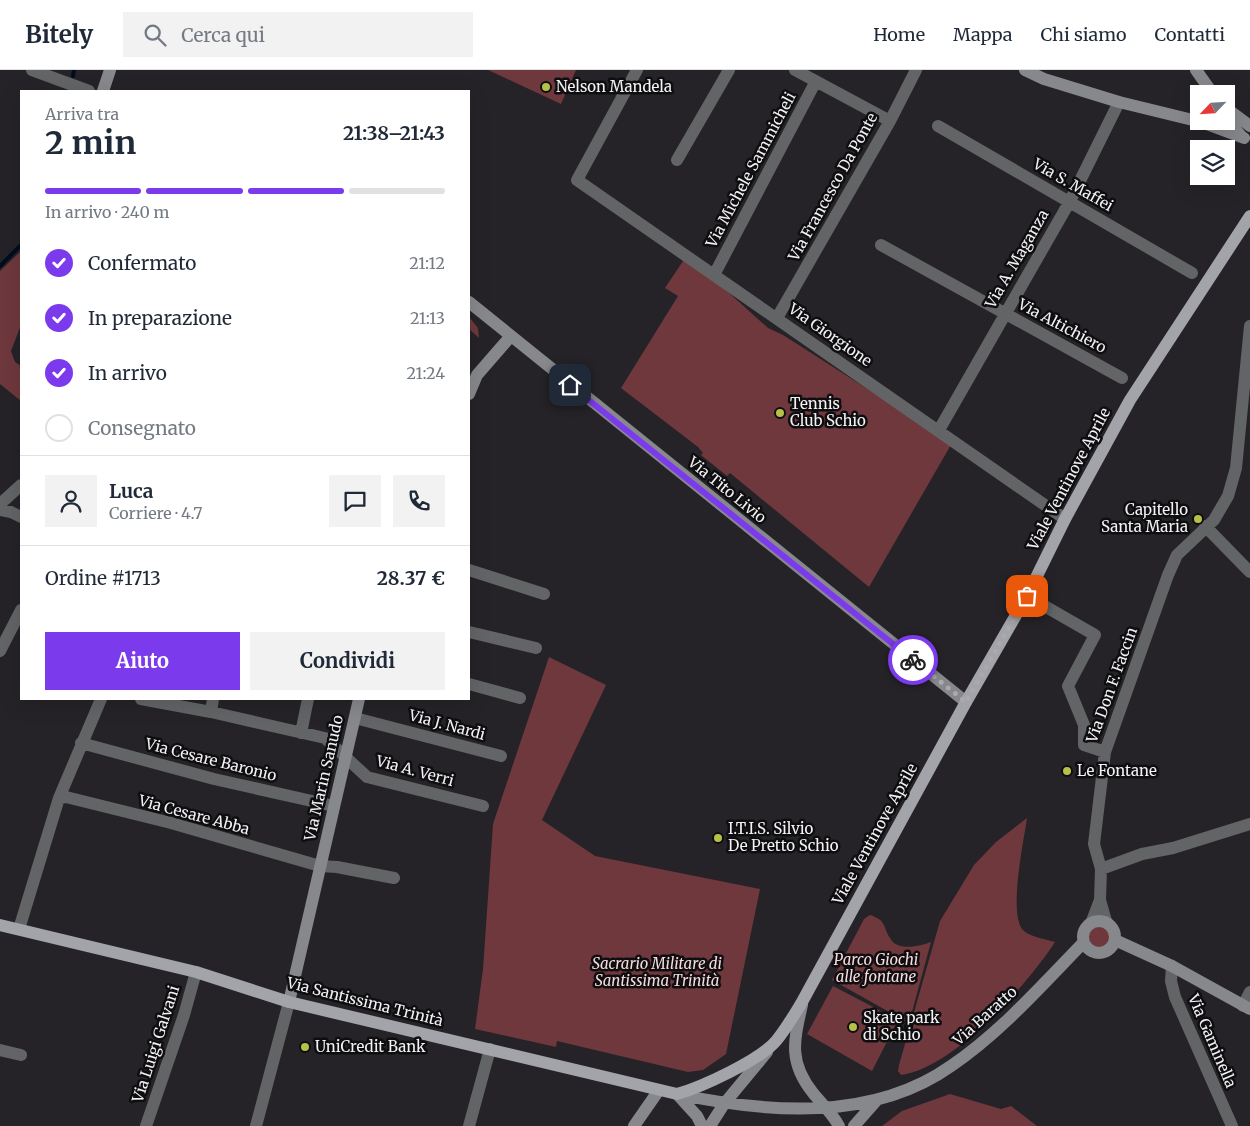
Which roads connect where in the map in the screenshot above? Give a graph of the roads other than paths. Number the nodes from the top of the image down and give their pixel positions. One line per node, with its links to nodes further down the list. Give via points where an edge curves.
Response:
1 (32, 70): 11 (street)
2 (110, 70): 12 (street)
3 (637, 70): 27 (street, Via Giorgione, via 577,180)
4 (729, 70): 22 (street)
5 (795, 70): 9 (street)
6 (916, 70): 16 (street, Via Francesco Da Ponte)
7 (1025, 70): 13 (street)
8 (1196, 70): 10 (street)
9 (816, 80): 16 (street); 27 (street, Via Michele Sammicheli)
10 (1205, 85)
11 (86, 90)
12 (103, 90)
13 (1119, 102): 15 (street); 23 (street, Via A. Maganza)
14 (1235, 118): 19 (street)
15 (1190, 119)
16 (890, 120): 30 (street, Via Francesco Da Ponte)
17 (1235, 124): 21 (street)
18 (938, 126): 23 (street, Via S. Maffei)
19 (1250, 126)
20 (1221, 130): 21 (street)
21 (1247, 141)
22 (677, 160)
23 (1070, 201): 26 (street, Via S. Maffei); 29 (street, Via A. Maganza)
24 (1250, 216): 40 (main road, Viale Ventinove Aprile, via 1130,400)
25 (881, 245): 29 (street, Via Altichiero)
26 (1192, 273)
27 (714, 274): 30 (street, Via Giorgione)
28 (470, 303): 32 (street, Via Tito Livio)
29 (1004, 313): 33 (street, Via Altichiero); 35 (street, Via A. Maganza)
30 (777, 318): 35 (street, Via Giorgione)
31 (1250, 326): 41 (street, Via Don F. Faccin, via 1236,468 1221,510)
32 (510, 337): 34 (street, via 477,375); 57 (street, Via Tito Livio)
33 (1122, 378)
34 (470, 392)
35 (939, 430): 40 (street, Via Giorgione)
36 (20, 486): 37 (street)
37 (0, 504)
38 (0, 510): 39 (street)
39 (20, 517)
40 (1065, 519): 45 (main road, Viale Ventinove Aprile)
41 (1205, 526): 43 (street); 62 (street, Via Don F. Faccin, via 1177,555 1168,575)
42 (470, 570): 44 (street)
43 (1250, 572)
44 (544, 594)
45 (1027, 596): 57 (main road, Viale Ventinove Aprile); 62 (street, via 1095,635 1068,686 1084,724 1084,745)
46 (20, 612): 49 (street)
47 (470, 632): 48 (street)
48 (536, 648)
49 (0, 651)
50 (470, 684): 51 (street)
51 (520, 698)
52 (101, 700): 61 (street)
53 (146, 700): 58 (street, Via A. Verri)
54 (213, 700): 58 (street)
55 (308, 700): 60 (street)
56 (359, 700): 59 (street, Via Marin Sanudo)
57 (966, 702): 83 (main road, Viale Ventinove Aprile)
58 (211, 712): 60 (street, Via A. Verri)
59 (355, 718): 63 (street, Via J. Nardi); 64 (street, Via Marin Sanudo)
60 (301, 732): 64 (street, Via A. Verri, via 325,738)
61 (81, 742): 65 (street); 66 (street, Via Cesare Baronio, via 214,779)
62 (1105, 752): 70 (street, Via Don F. Faccin, via 1094,844)
63 (501, 756)
64 (346, 758): 66 (street, Via Marin Sanudo); 67 (street, Via A. Verri, via 367,777)
65 (59, 798): 69 (street, Via Cesare Abba, via 66,796 171,823); 76 (street)
66 (334, 806): 69 (street, Via Marin Sanudo)
67 (483, 806)
68 (1250, 824): 70 (street, via 1173,848 1142,854)
69 (320, 866): 71 (street, via 337,866); 82 (street, Via Marin Sanudo)
70 (1101, 869): 72 (street, Via Baratto)
71 (394, 878)
72 (1100, 900): 73 (street, Via Baratto); 74 (street, Via Baratto)
73 (1106, 921): 74 (street); 77 (street, Via Baratto, via 1112,927)
74 (1092, 922): 78 (street, Via Baratto, via 1083,933)
75 (0, 924): 76 (main road, Via Santissima Trinità)
76 (19, 929): 80 (main road, Via Santissima Trinità)
77 (1112, 945): 78 (street, via 1096,953); 79 (street, via 1134,947)
78 (1086, 946): 91 (street, Via Baratto, via 950,1068 916,1086)
79 (1172, 966): 84 (street); 102 (street, Via Gaminella, via 1175,997)
80 (196, 972): 82 (main road, Via Santissima Trinità); 94 (street, Via Luigi Galvani)
81 (1250, 992): 84 (street)
82 (289, 1002): 86 (main road, Via Santissima Trinità); 95 (street)
83 (802, 1002): 85 (main road, Viale Ventinove Aprile); 93 (street, Viale Ventinove Aprile, via 794,1044 798,1068 813,1093)
84 (1246, 1007)
85 (775, 1042): 90 (main road, Viale Ventinove Aprile, via 734,1069); 92 (street, Viale Ventinove Aprile)
86 (490, 1049): 89 (main road, Via Santissima Trinità); 96 (street)
87 (0, 1050): 88 (street)
88 (21, 1055)
89 (659, 1090): 90 (main road, Via Santissima Trinità); 97 (street)
90 (677, 1094): 92 (street, Via Santissima Trinità); 98 (street)
91 (876, 1101): 93 (street, Via Baratto); 101 (street, Via Baratto)
92 (724, 1104): 93 (street, Via Baratto); 99 (street, Viale Ventinove Aprile)
93 (828, 1107): 100 (street, Viale Ventinove Aprile)
94 (146, 1126)
95 (256, 1126)
96 (468, 1126)
97 (634, 1126)
98 (702, 1126)
99 (710, 1126)
100 (839, 1126)
101 (854, 1126)
102 (1232, 1126)

